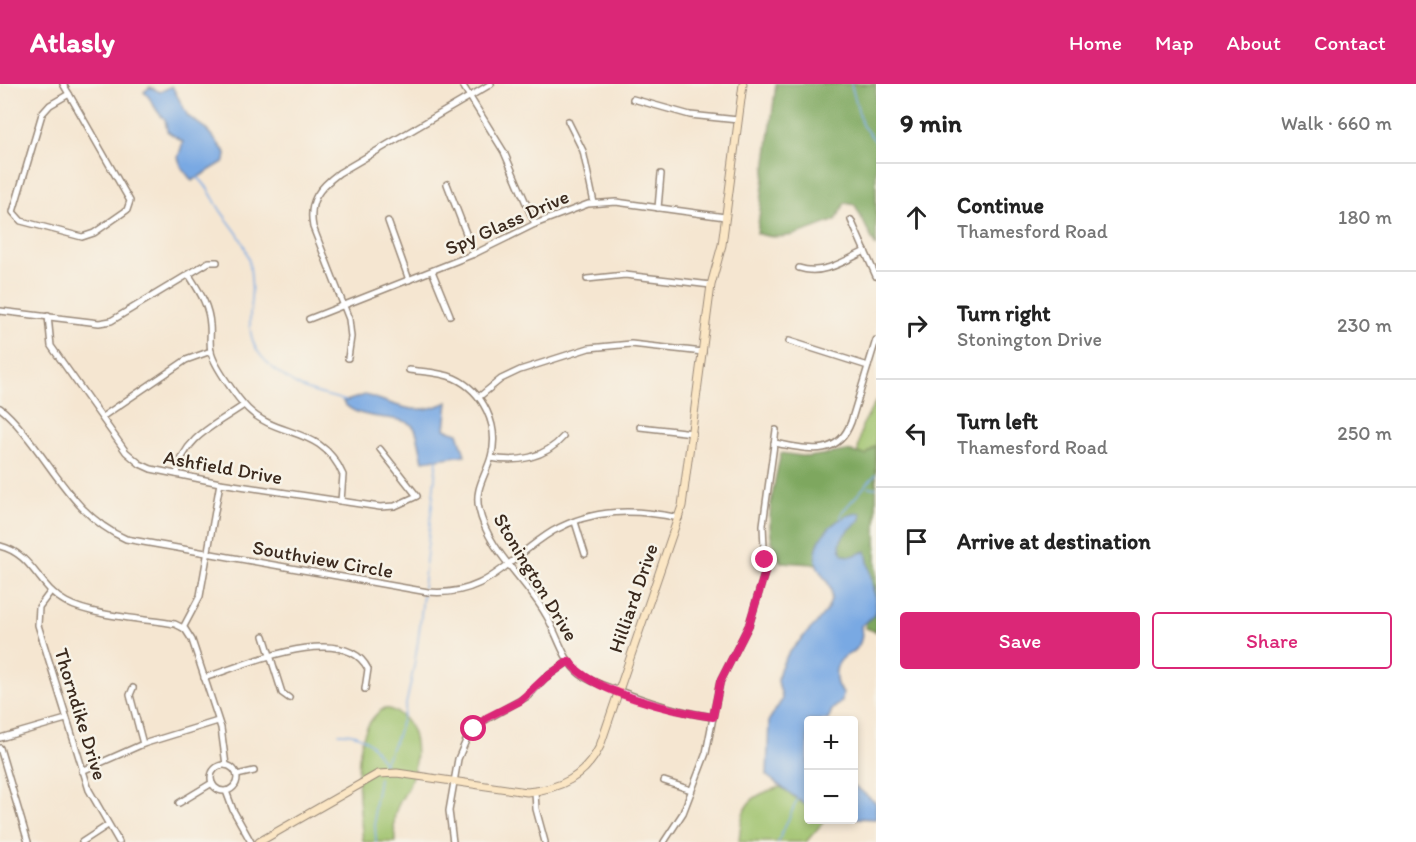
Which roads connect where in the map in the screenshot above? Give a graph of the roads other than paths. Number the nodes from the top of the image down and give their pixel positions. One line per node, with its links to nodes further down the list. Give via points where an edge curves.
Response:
1 (63, 84): 5 (street)
2 (462, 84): 6 (street)
3 (491, 84): 6 (street)
4 (743, 84): 8 (street, Hilliard Drive)
5 (69, 94): 5 (street, via 42,114 13,212 21,221 85,236 127,210 130,201)
6 (470, 96): 17 (street, via 504,152); 28 (street, via 339,173 315,195 313,227)
7 (633, 99): 8 (street, via 690,115)
8 (738, 120): 14 (street, Hilliard Drive)
9 (568, 121): 12 (street, via 586,158)
10 (661, 174): 13 (street)
11 (447, 184): 19 (street)
12 (594, 203): 13 (street, Spy Glass Drive); 17 (street, Spy Glass Drive)
13 (658, 208): 14 (street, Spy Glass Drive)
14 (725, 217): 27 (street, Hilliard Drive)
15 (851, 220): 18 (street)
16 (388, 221): 26 (street)
17 (535, 224): 19 (street, Spy Glass Drive)
18 (865, 251): 21 (street, via 832,266 811,271); 24 (street)
19 (474, 254): 22 (street, Spy Glass Drive)
20 (217, 262): 23 (street, via 209,262)
21 (799, 268)
22 (432, 271): 26 (street, Spy Glass Drive); 30 (street)
23 (189, 275): 31 (street, via 111,321); 35 (street, via 207,307)
24 (876, 276)
25 (587, 279): 27 (street, via 625,275)
26 (409, 280): 28 (street, Spy Glass Drive)
27 (711, 285): 36 (street, Hilliard Drive)
28 (344, 306): 32 (street, Spy Glass Drive); 37 (street, via 351,328)
29 (0, 311): 31 (street)
30 (450, 315)
31 (48, 316): 43 (street, Ashfield Drive, via 51,346)
32 (309, 319)
33 (876, 340): 38 (street)
34 (789, 341): 38 (street)
35 (211, 351): 41 (street); 43 (street, via 186,360)
36 (703, 352): 40 (street, via 631,344 599,346 520,370); 46 (street, Hilliard Drive)
37 (348, 358)
38 (868, 366): 48 (street, via 849,429 840,442 822,449)
39 (409, 370): 40 (street, Stonington Drive, via 454,378)
40 (479, 397): 50 (street, Stonington Drive, via 492,426)
41 (244, 405): 51 (street, via 188,445); 53 (street, via 264,421 304,434 320,445 343,475)
42 (0, 408): 58 (street, Southview Circle, via 33,444 76,504 96,523 126,540)
43 (102, 417): 51 (street, Ashfield Drive, via 135,461)
44 (640, 427): 46 (street)
45 (776, 429): 48 (street)
46 (693, 434): 54 (street, Hilliard Drive)
47 (563, 437): 50 (street, via 550,449 523,459)
48 (774, 443): 70 (street, via 763,525 765,572 749,625 720,682)
49 (380, 450): 53 (street, Ashfield Drive, via 417,496 389,507)
50 (491, 458): 59 (street, Stonington Drive, via 478,490 479,508 494,543)
51 (177, 474): 52 (street, Ashfield Drive)
52 (220, 483): 53 (street, Ashfield Drive); 58 (street)
53 (341, 501)
54 (679, 518): 55 (street, Southview Circle, via 618,511); 68 (street, Hilliard Drive)
55 (575, 522): 57 (street); 59 (street, Southview Circle, via 552,532)
56 (0, 546): 60 (street, via 28,560)
57 (585, 554)
58 (207, 555): 59 (street, Southview Circle, via 438,593 475,587); 61 (street, via 197,605)
59 (510, 565): 64 (street, Stonington Drive, via 546,614)
60 (51, 591): 61 (street, via 83,608); 71 (street, Thorndike Drive, via 39,607 38,625)
61 (183, 628): 65 (street, via 191,637)
62 (264, 636): 63 (street)
63 (270, 658): 65 (street); 67 (street, via 312,646 351,652 368,669); 69 (street, via 282,693)
64 (569, 661): 68 (street, Stonington Drive, via 586,678); 81 (street, via 520,701 474,729 460,750)
65 (204, 678): 72 (street)
66 (133, 688): 74 (street, via 130,695)
67 (365, 689)
68 (619, 691): 70 (street, Stonington Drive, via 668,709); 85 (street, Hilliard Drive, via 600,746 589,765 564,784)
69 (289, 698)
70 (713, 717): 83 (street, via 706,753)
71 (66, 719): 73 (street); 77 (street, Thorndike Drive)
72 (218, 721): 74 (street); 76 (street)
73 (0, 738)
74 (143, 744): 77 (street)
75 (0, 748): 88 (street)
76 (226, 765): 79 (street); 82 (street, via 214,770)
77 (82, 771): 87 (street, Thorndike Drive)
78 (254, 771): 79 (street)
79 (237, 775): 84 (street, via 236,784)
80 (664, 781): 83 (street)
81 (453, 782): 85 (street, Hilliard Drive); 92 (street, Hilliard Drive, via 397,773 378,774); 93 (street, via 448,817)
82 (212, 783): 84 (street); 86 (street)
83 (691, 790): 95 (street, via 683,813)
84 (226, 791): 91 (street)
85 (535, 792): 94 (street)
86 (180, 803)
87 (108, 825): 89 (street); 90 (street, Thorndike Drive)
88 (28, 842)
89 (82, 842)
90 (119, 842)
91 (251, 842)
92 (259, 842)
93 (453, 842)
94 (544, 842)
95 (664, 842)

